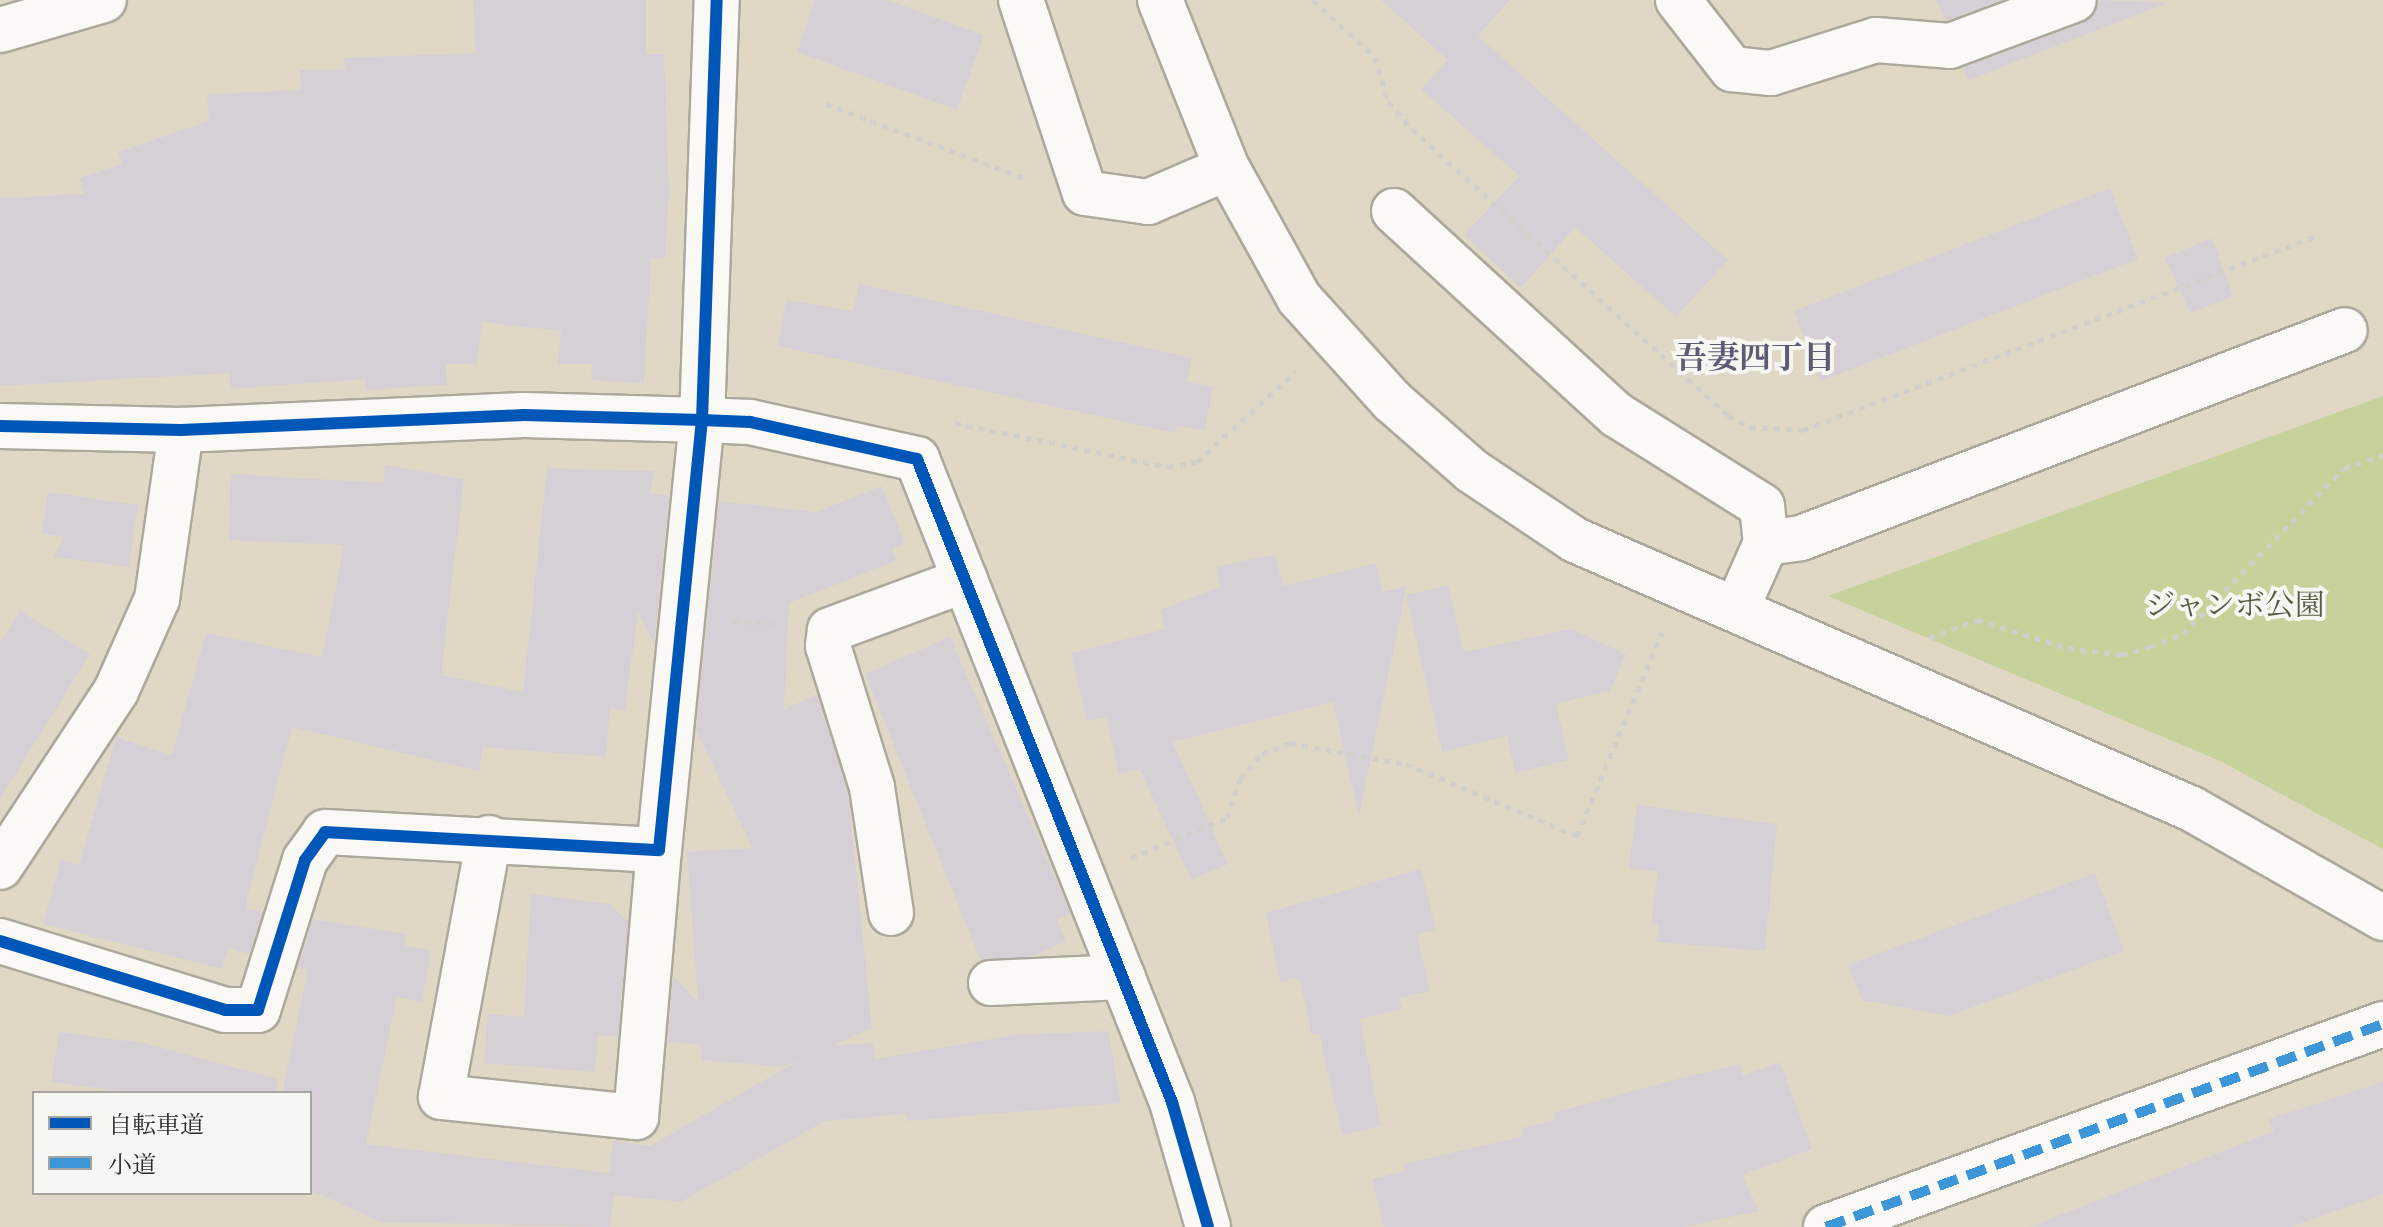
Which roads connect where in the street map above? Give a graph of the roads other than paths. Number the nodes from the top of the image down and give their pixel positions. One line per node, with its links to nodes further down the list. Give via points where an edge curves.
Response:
1 (104, 0): 7 (street)
2 (717, 0): 12 (street)
3 (1021, 0): 9 (street, via 1085,193 1148,202)
4 (1160, 0): 9 (street)
5 (1678, 0): 6 (street, via 1732,69 1771,73 1876,40 1950,46)
6 (2074, 0)
7 (52, 7): 8 (street)
8 (0, 30)
9 (1227, 168): 17 (street, via 1299,298 1332,338 1472,471 1575,540)
10 (1394, 211): 15 (street, via 1617,415 1762,506)
11 (2345, 330): 15 (street, via 1801,538)
12 (702, 420): 14 (street, via 524,415); 16 (street, via 750,422 917,459); 19 (street)
13 (0, 426): 14 (street)
14 (181, 430): 20 (street, via 157,599 116,691)
15 (1766, 543): 17 (street)
16 (965, 580): 21 (street, via 830,630 828,646 872,787); 24 (street)
17 (1736, 610): 22 (street, via 2192,809)
18 (489, 838): 19 (street); 19 (street, via 441,1097 636,1117); 23 (street, via 325,832 305,860 258,1010 225,1010)
19 (659, 850)
20 (0, 867)
21 (891, 913)
22 (2383, 918)
23 (0, 941)
24 (1123, 977): 25 (street); 27 (street, via 1172,1102)
25 (991, 983)
26 (2383, 1024): 28 (street)
27 (1208, 1227)
28 (1826, 1227)

